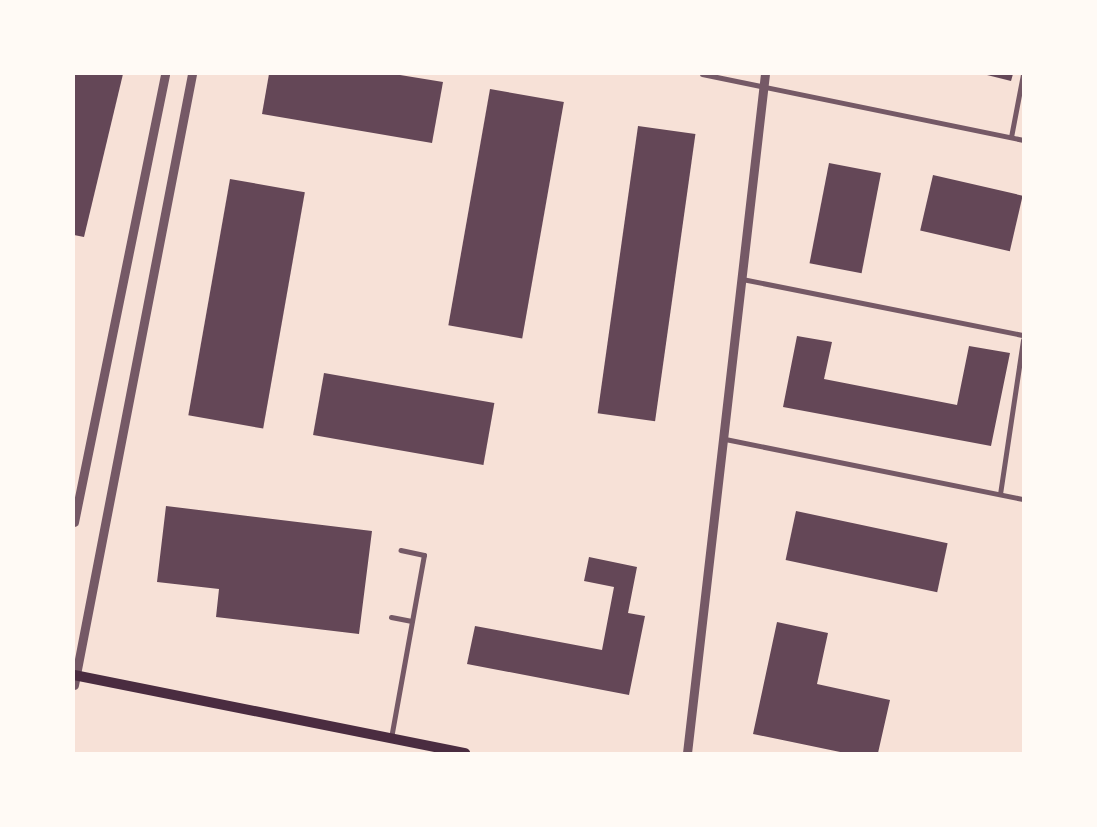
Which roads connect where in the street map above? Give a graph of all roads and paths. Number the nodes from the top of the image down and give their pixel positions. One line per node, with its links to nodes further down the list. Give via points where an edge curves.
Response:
1 (165, 74): 15 (street)
2 (192, 74): 19 (street)
3 (702, 74): 6 (street)
4 (765, 74): 6 (street)
5 (1022, 74): 7 (street)
6 (763, 86): 7 (street); 9 (street)
7 (1011, 137): 8 (street)
8 (1023, 140)
9 (742, 279): 10 (street); 12 (street)
10 (1023, 336)
11 (1023, 340): 13 (street)
12 (725, 438): 13 (street); 22 (street)
13 (1000, 494): 14 (street)
14 (1023, 499)
15 (74, 522)
16 (401, 550): 18 (street, via 424,555)
17 (391, 617): 18 (street)
18 (412, 621): 20 (street)
19 (74, 678): 20 (main road)
20 (391, 738): 21 (main road)
21 (465, 753)
22 (687, 753)

